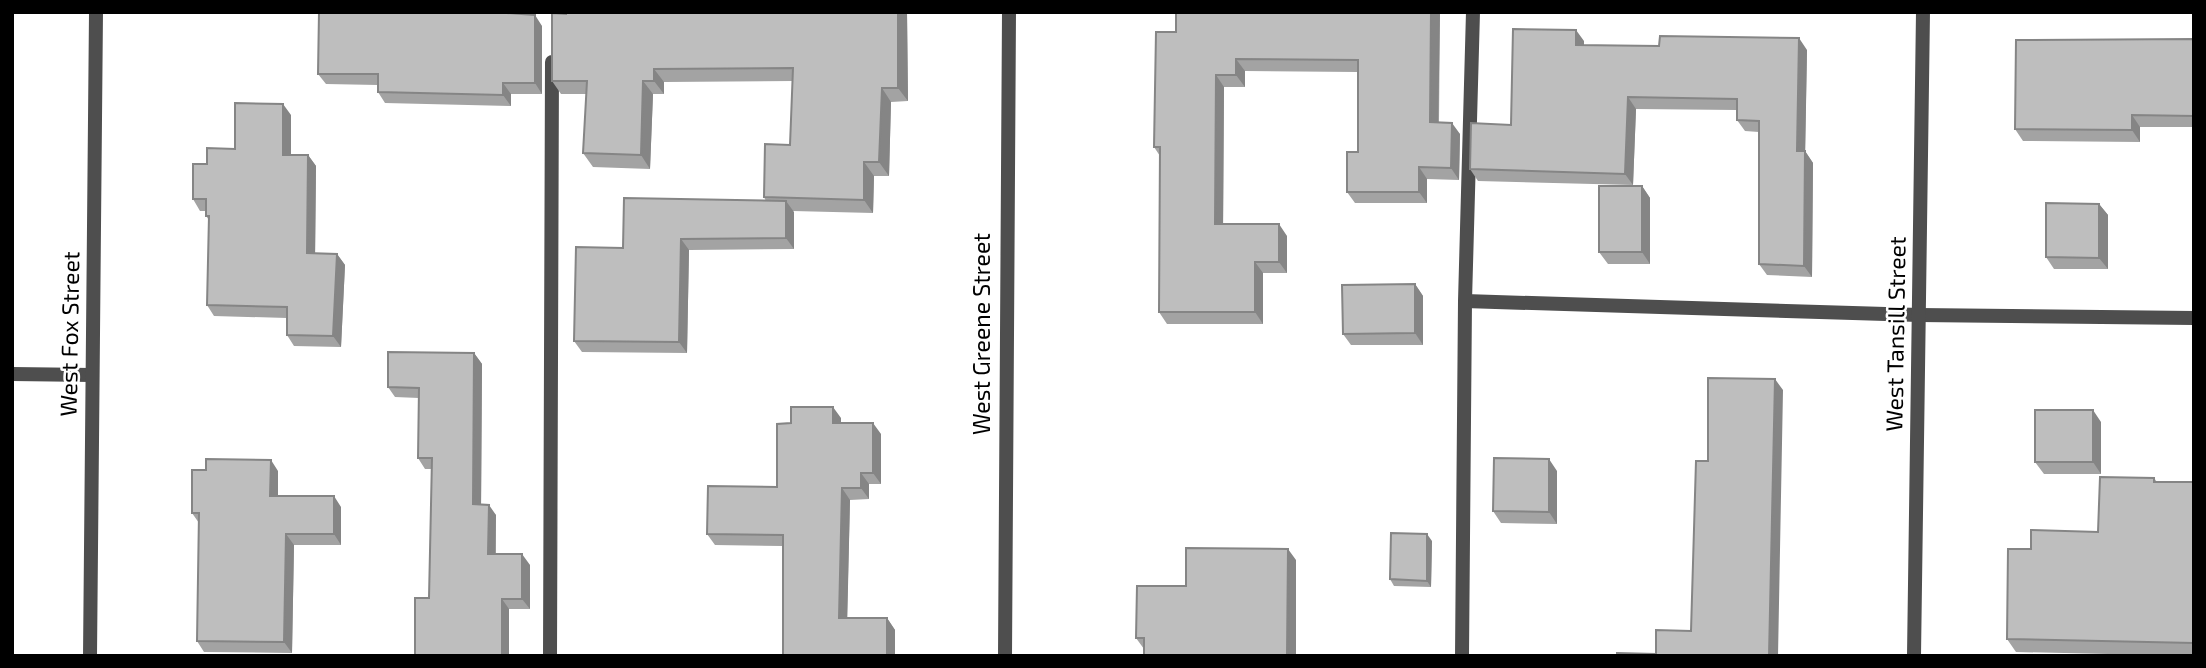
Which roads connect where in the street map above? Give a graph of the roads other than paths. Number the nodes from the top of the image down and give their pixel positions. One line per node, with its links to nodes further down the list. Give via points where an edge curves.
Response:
1 (96, 12): 10 (street, West Fox Street)
2 (1009, 12): 13 (street, West Greene Street)
3 (1473, 12): 6 (street)
4 (1923, 12): 7 (street, West Tansill Street)
5 (552, 40): 12 (street)
6 (1465, 301): 7 (street); 14 (street)
7 (1919, 315): 8 (street); 15 (street, West Tansill Street)
8 (2194, 318)
9 (12, 374): 10 (street)
10 (92, 375): 11 (street, West Fox Street)
11 (90, 656)
12 (550, 656)
13 (1005, 656)
14 (1462, 656)
15 (1914, 656)

